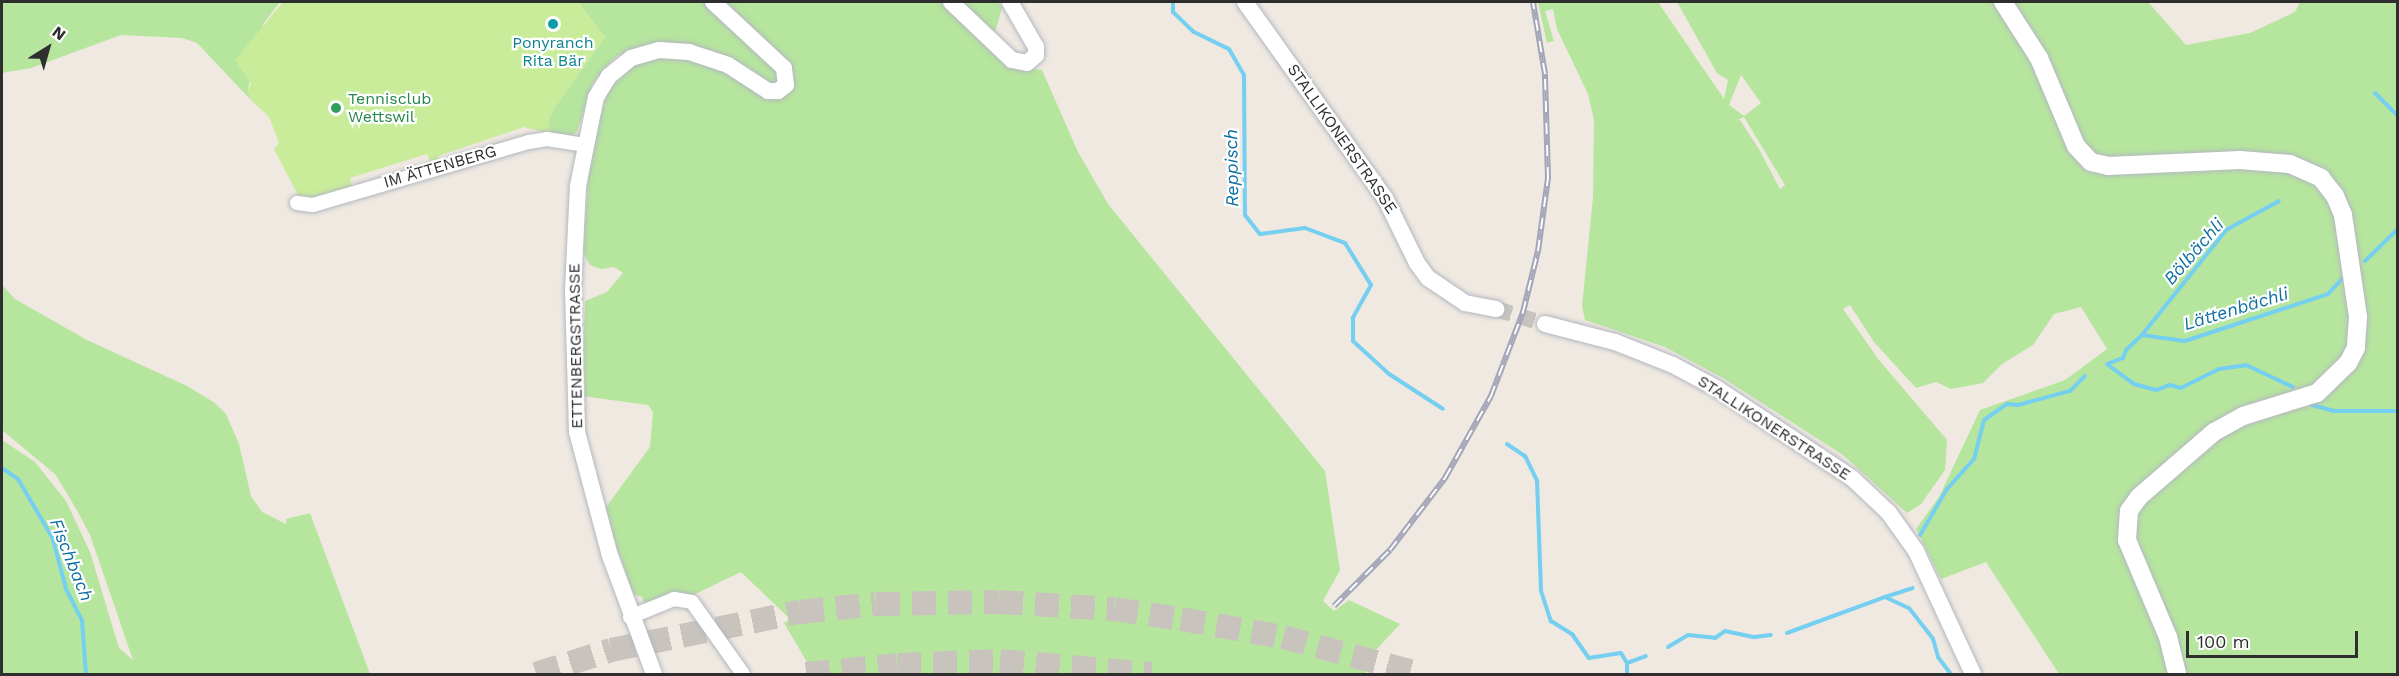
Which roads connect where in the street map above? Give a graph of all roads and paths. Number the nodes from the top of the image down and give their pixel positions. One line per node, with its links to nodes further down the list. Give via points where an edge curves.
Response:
1 (713, 2): 6 (street, ETTENBERGSTRASSE, via 784,68 788,80 783,88 768,91 728,65 689,52 659,50 631,58 600,88)
2 (951, 2): 3 (street, via 1012,60 1024,63 1034,58 1036,47)
3 (1010, 2)
4 (1245, 2): 8 (street, STALLIKONERSTRASSE, via 1390,204 1428,278 1465,303)
5 (2003, 2): 14 (main road, via 2039,58 2076,146 2091,162 2108,165 2240,160 2290,164 2321,178 2343,215 2359,328 2353,354 2343,371 2310,396 2229,422 2162,476 2129,511 2127,540 2168,637)
6 (585, 145): 7 (street, IM ÄTTENBERG, via 547,139 529,142 313,205); 10 (street, ETTENBERGSTRASSE, via 573,277 577,432 587,480)
7 (297, 203)
8 (1496, 309)
9 (1545, 324): 13 (street, STALLIKONERSTRASSE, via 1615,342 1672,365 1716,388 1852,478 1889,513 1916,551)
10 (630, 617): 11 (street, ETTENBERGSTRASSE); 12 (street, via 674,599 692,602)
11 (654, 675)
12 (743, 675)
13 (1973, 675)
14 (2177, 675)

